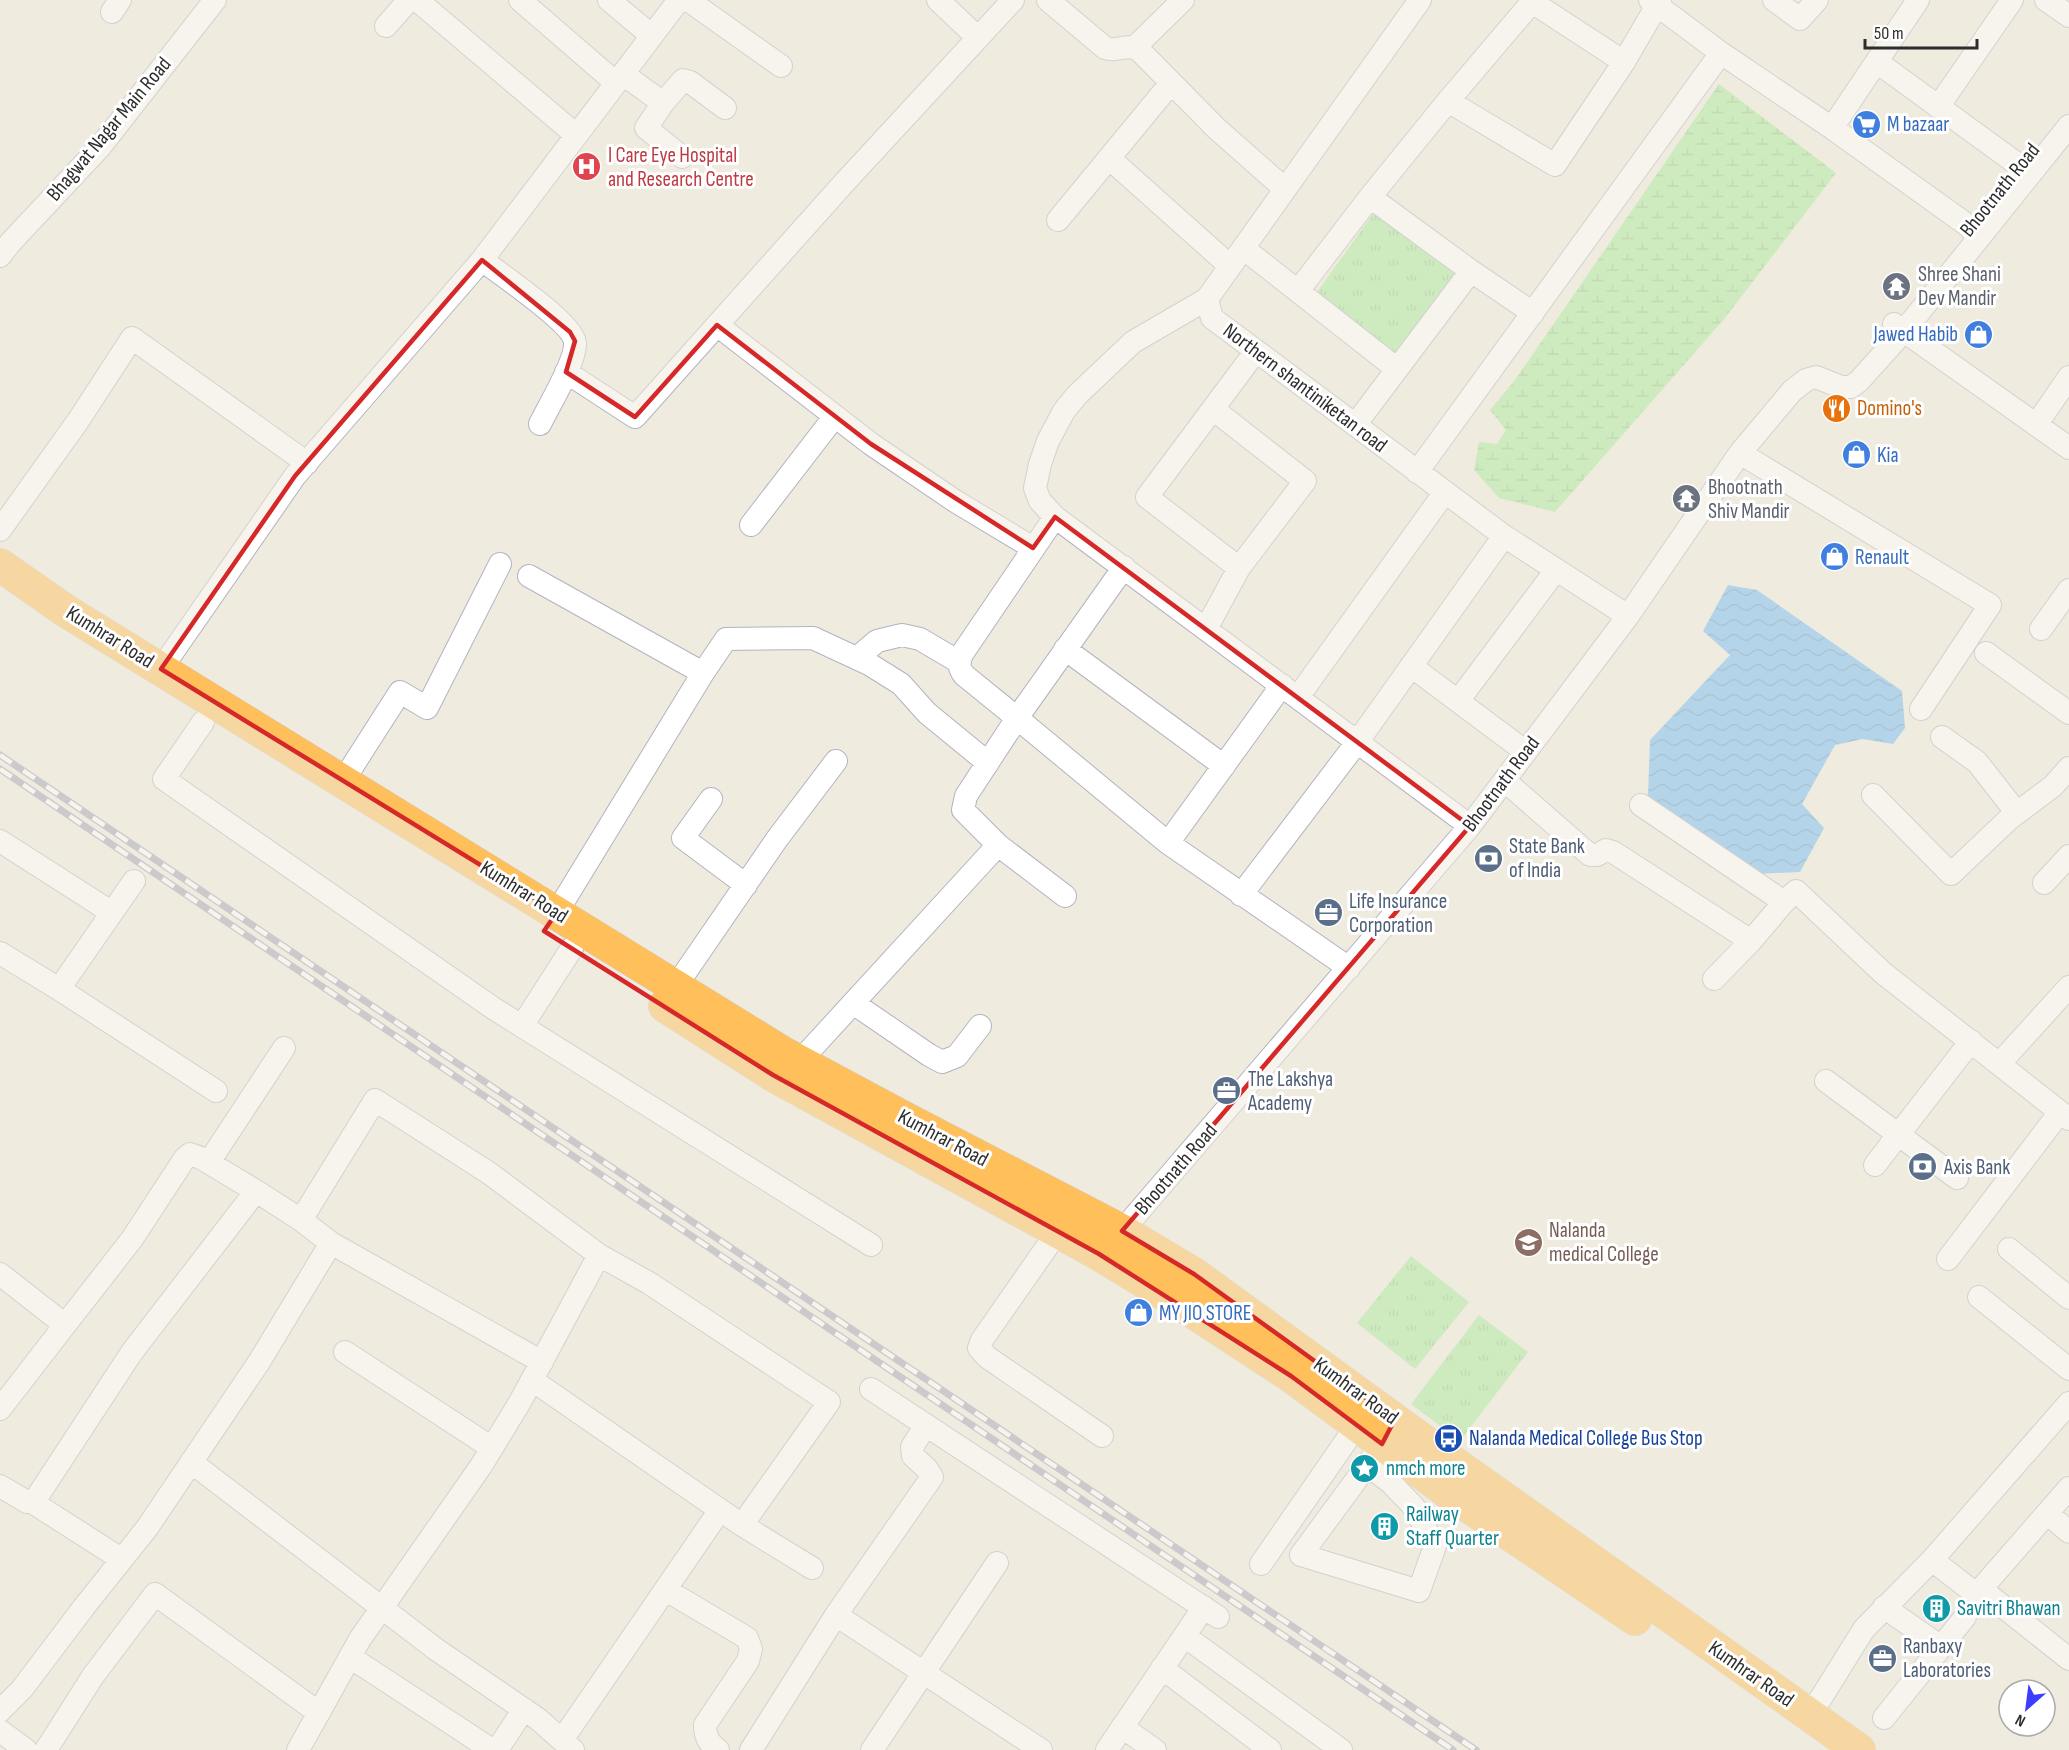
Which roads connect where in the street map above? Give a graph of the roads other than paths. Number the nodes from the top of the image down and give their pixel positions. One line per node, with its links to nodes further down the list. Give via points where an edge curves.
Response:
1 (215, 0): 46 (street, Bhagwat Nagar Main Road, via 100,147)
2 (409, 0): 20 (street)
3 (417, 0): 37 (street)
4 (520, 0): 28 (street)
5 (609, 0): 21 (street)
6 (938, 0): 22 (street)
7 (1013, 0): 22 (street)
8 (1048, 0): 23 (street, via 1105,48)
9 (1183, 0): 23 (street)
10 (1420, 0): 41 (street)
11 (1774, 0): 12 (street, via 1800,19)
12 (1817, 0)
13 (1918, 0): 26 (street)
14 (2012, 0): 33 (street)
15 (2046, 0): 19 (street)
16 (679, 1): 21 (street); 27 (street)
17 (1531, 1): 25 (street); 30 (street)
18 (1656, 2): 24 (street); 25 (street)
19 (2069, 16)
20 (386, 26)
21 (652, 36): 28 (street)
22 (978, 38): 53 (street)
23 (1134, 48): 29 (street)
24 (1721, 53): 36 (street); 52 (street)
25 (1624, 62): 30 (street, via 1555,165)
26 (1877, 62): 33 (street); 36 (street)
27 (781, 66)
28 (620, 78): 31 (street); 37 (street)
29 (1171, 83): 39 (street); 41 (street)
30 (1448, 100): 42 (street)
31 (663, 103): 34 (street, via 684,80); 38 (street, via 646,128)
32 (2069, 106): 40 (street, Bhootnath Road)
33 (1938, 107): 40 (street)
34 (725, 108)
35 (2069, 126): 44 (street, Bhootnath Road)
36 (1832, 129): 44 (street)
37 (576, 135): 47 (street)
38 (681, 157)
39 (1109, 158): 43 (street); 48 (street)
40 (2020, 166): 44 (street, Bhootnath Road)
41 (1285, 189): 45 (street)
42 (1370, 197): 49 (street); 50 (street)
43 (1058, 220)
44 (1974, 233): 54 (street, Bhootnath Road)
45 (1243, 248): 48 (street); 50 (street)
46 (0, 256)
47 (482, 260): 57 (street, via 553,314 570,332 575,341 574,353); 66 (street)
48 (1230, 266): 51 (street)
49 (1471, 271): 52 (street); 56 (street)
50 (1298, 291): 56 (street)
51 (1207, 299): 55 (street, Northern shantiniketan road, via 1212,318); 69 (street, via 1132,342 1064,411 1048,441 1035,488 1040,501)
52 (1533, 313): 67 (street)
53 (717, 325): 57 (street, via 635,417); 60 (street)
54 (1899, 328): 63 (street); 65 (street, Bhootnath Road, via 1859,381 1851,387 1841,387 1816,377 1806,380 1792,391)
55 (1256, 351): 59 (street); 62 (street, Northern shantiniketan road)
56 (1397, 369): 62 (street)
57 (566, 372): 61 (street)
58 (2069, 377): 63 (street)
59 (1213, 409): 76 (street, via 1305,481); 76 (street, via 1147,497)
60 (835, 416): 70 (street); 73 (street, via 956,501)
61 (540, 424)
62 (1355, 425): 67 (street, Northern shantiniketan road)
63 (2036, 425): 64 (street)
64 (2069, 448)
65 (1740, 453): 81 (street, Bhootnath Road); 93 (street, via 1989,605)
66 (307, 463): 71 (street, via 132,338); 89 (street)
67 (1417, 472): 68 (street, Northern shantiniketan road)
68 (1445, 492): 72 (street, Northern shantiniketan road); 91 (street)
69 (1055, 517): 73 (street); 75 (street)
70 (751, 525)
71 (0, 530)
72 (1504, 536): 77 (street, Northern shantiniketan road); 88 (street)
73 (1034, 548): 87 (street)
74 (501, 564): 104 (street, via 427,708 400,692)
75 (1124, 567): 82 (street); 84 (street)
76 (1239, 568): 82 (street)
77 (1556, 570): 81 (street, Northern shantiniketan road); 92 (street)
78 (529, 576): 90 (street)
79 (8, 584): 89 (highway, Kumhrar Road, via 66,611); 96 (highway, Kumhrar Road)
80 (2069, 590): 83 (street)
81 (1628, 616): 99 (street, Bhootnath Road)
82 (1206, 629): 91 (street)
83 (2041, 629)
84 (1065, 649): 95 (street); 102 (street)
85 (1986, 653): 94 (street)
86 (857, 658): 87 (street, via 877,641 902,635 920,639); 90 (street, via 813,638 726,639); 101 (street, via 901,684 927,713)
87 (959, 662): 95 (street, via 964,675)
88 (1411, 666): 92 (street); 98 (street)
89 (161, 669): 104 (highway, Kumhrar Road)
90 (703, 673): 122 (street)
91 (1290, 691): 98 (street); 102 (street)
92 (1458, 701): 99 (street)
93 (1921, 709)
94 (2069, 713)
95 (1017, 718): 101 (street); 112 (street)
96 (203, 722): 122 (highway, Kumhrar Road); 131 (street, via 164,779)
97 (1942, 737): 109 (street, via 1977,762)
98 (1358, 741): 110 (street); 118 (street)
99 (1526, 752): 105 (street, Bhootnath Road)
100 (836, 761): 117 (street)
101 (988, 763): 113 (street, via 966,796 963,810)
102 (1224, 766): 112 (street)
103 (2069, 768): 109 (street, via 2053,786)
104 (343, 781): 122 (highway, Kumhrar Road)
105 (1505, 781): 110 (street, Bhootnath Road); 123 (street, via 1590,855 1613,852)
106 (1873, 795): 109 (street, via 1951,874)
107 (711, 799): 117 (street, via 683,838)
108 (1641, 805): 120 (street)
109 (2017, 813)
110 (1470, 826): 125 (street, Bhootnath Road)
111 (0, 841): 121 (street)
112 (1168, 843): 118 (street)
113 (998, 845): 119 (street); 130 (street)
114 (2069, 856): 116 (street)
115 (134, 880): 121 (street)
116 (2044, 883)
117 (746, 885): 127 (street)
118 (1241, 895): 125 (street)
119 (1065, 896)
120 (1784, 902): 123 (street); 133 (street, via 1796,891 1883,973)
121 (111, 912): 129 (street)
122 (557, 930): 127 (highway, Kumhrar Road); 131 (street); 146 (highway, Kumhrar Road, via 773,1075)
123 (1751, 941): 126 (street)
124 (0, 953): 129 (street)
125 (1349, 968): 147 (street, Bhootnath Road)
126 (1714, 979)
127 (676, 986): 135 (highway, Kumhrar Road)
128 (2069, 987): 136 (street)
129 (59, 989): 138 (street)
130 (854, 1003): 132 (street, via 942,1062 957,1056); 135 (street)
131 (522, 1026): 149 (street)
132 (980, 1026)
133 (1971, 1041): 136 (street); 140 (street)
134 (284, 1048): 141 (street)
135 (800, 1061): 147 (highway, Kumhrar Road)
136 (1999, 1064): 139 (street)
137 (1826, 1081): 140 (street)
138 (216, 1090)
139 (2065, 1116): 152 (street)
140 (1898, 1136): 142 (street); 143 (street)
141 (209, 1162): 144 (street); 156 (street, via 190,1154 185,1158 132,1239)
142 (1875, 1165)
143 (1957, 1178)
144 (256, 1191): 145 (street); 170 (street, via 132,1352)
145 (301, 1220): 148 (street); 151 (street, via 375,1100 489,1173)
146 (1058, 1231): 164 (street, via 979,1348); 165 (highway, Kumhrar Road, via 1184,1306)
147 (1122, 1231): 165 (highway, Kumhrar Road, via 1194,1274)
148 (331, 1243): 159 (street); 167 (street, via 259,1362)
149 (871, 1245)
150 (2009, 1249): 155 (street)
151 (599, 1255): 159 (street); 173 (street, via 649,1283 830,1402)
152 (1948, 1259)
153 (0, 1274): 156 (street)
154 (1979, 1297): 158 (street)
155 (2069, 1298)
156 (65, 1325): 162 (street)
157 (345, 1352): 166 (street)
158 (2069, 1370)
159 (537, 1371): 166 (street); 171 (street)
160 (871, 1389): 163 (street)
161 (2069, 1403): 176 (street)
162 (0, 1410)
163 (926, 1425): 184 (street, via 912,1447 913,1456 932,1477); 186 (street, via 1211,1612)
164 (1102, 1436)
165 (1376, 1438): 165 (street, via 1301,1556 1419,1591 1435,1546 1414,1507 1389,1482); 178 (street); 195 (highway, Kumhrar Road, via 1461,1468); 212 (highway, Kumhrar Road, via 1449,1493)
166 (492, 1448): 183 (street)
167 (191, 1462): 175 (street, via 147,1528); 183 (street)
168 (0, 1486): 170 (street)
169 (2069, 1488): 172 (street)
170 (32, 1502): 175 (street)
171 (720, 1510): 173 (street); 181 (street)
172 (2047, 1513): 174 (street); 180 (street)
173 (741, 1525): 179 (street)
174 (2069, 1532)
175 (121, 1558): 193 (street, via 22,1689)
176 (1931, 1561): 180 (street, via 1976,1594); 182 (street)
177 (997, 1563): 191 (street)
178 (1261, 1564)
179 (813, 1568)
180 (1981, 1589): 189 (street)
181 (666, 1590): 199 (street); 204 (street, via 747,1638 751,1649 748,1661 705,1725 705,1735)
182 (1884, 1607): 187 (street); 195 (street, via 1864,1629)
183 (382, 1608): 188 (street); 192 (street)
184 (836, 1615): 191 (street); 205 (street)
185 (1965, 1617): 187 (street)
186 (1186, 1636): 190 (street); 211 (street)
187 (1941, 1647): 196 (street)
188 (350, 1657): 194 (street); 202 (street)
189 (2069, 1659)
190 (1162, 1668): 197 (street); 210 (street)
191 (923, 1672): 206 (street); 207 (street)
192 (524, 1709): 199 (street); 203 (street)
193 (0, 1711)
194 (319, 1713): 200 (street, via 155,1594); 201 (street)
195 (1808, 1715): 213 (highway, Kumhrar Road)
196 (1884, 1718)
197 (1122, 1727): 208 (street); 209 (street)
198 (0, 1731): 200 (street)
199 (567, 1745)
200 (43, 1749)
201 (298, 1750)
202 (492, 1750)
203 (497, 1750)
204 (718, 1750)
205 (751, 1750)
206 (872, 1750)
207 (1041, 1750)
208 (1107, 1750)
209 (1155, 1750)
210 (1270, 1750)
211 (1341, 1750)
212 (1827, 1750)
213 (1859, 1750)

